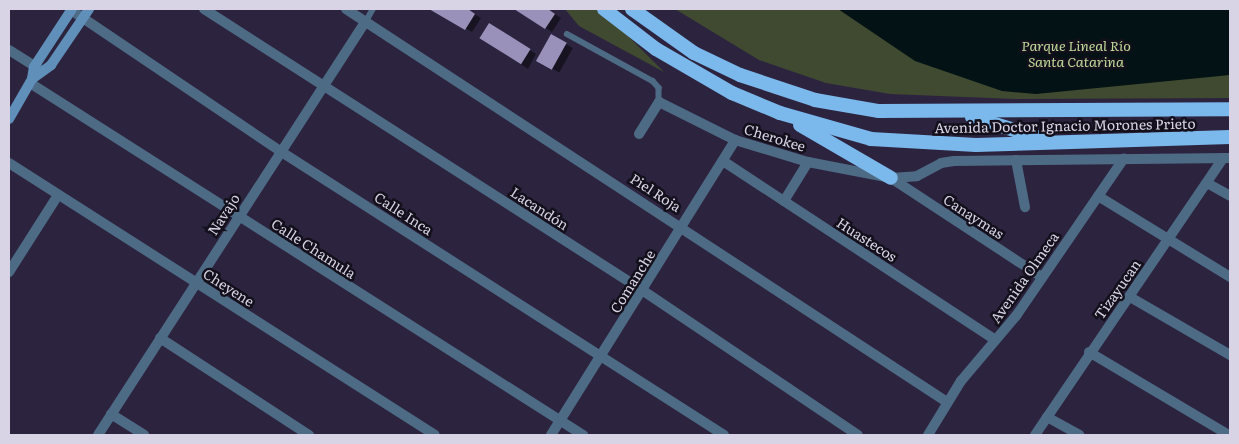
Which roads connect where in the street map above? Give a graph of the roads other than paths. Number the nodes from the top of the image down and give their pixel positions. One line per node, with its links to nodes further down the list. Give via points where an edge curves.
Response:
1 (89, 9): 8 (main road)
2 (204, 9): 15 (street, Lacandón)
3 (346, 9): 9 (street, Piel Roja)
4 (373, 9): 9 (lane, Navajo)
5 (604, 9): 18 (highway, Avenida Doctor Ignacio Morones Prieto, via 656,49 698,75)
6 (632, 9): 19 (highway, Avenida Doctor Ignacio Morones Prieto, via 694,53 740,75 815,100 879,111)
7 (72, 10): 8 (street, Calle Inca); 12 (main road)
8 (83, 18): 13 (main road); 25 (street, Calle Inca)
9 (366, 21): 15 (street, Navajo); 40 (street, Piel Roja)
10 (566, 34): 16 (lane, via 653,81 658,88)
11 (9, 50): 12 (street)
12 (34, 66): 13 (street); 14 (main road)
13 (44, 72): 14 (main road)
14 (31, 81): 20 (main road); 39 (street, Calle Chamula)
15 (324, 86): 25 (street, Navajo); 46 (street, Lacandón)
16 (659, 102): 21 (street); 23 (street, Cherokee)
17 (1230, 109): 19 (highway, Avenida Doctor Ignacio Morones Prieto)
18 (780, 113): 24 (highway, Avenida Doctor Ignacio Morones Prieto, via 870,139 976,145); 32 (highway)
19 (959, 113): 24 (highway)
20 (9, 119)
21 (639, 134)
22 (1230, 137): 24 (highway, Avenida Doctor Ignacio Morones Prieto)
23 (735, 140): 29 (street, Comanche); 30 (street, Cherokee)
24 (1054, 142)
25 (280, 151): 39 (street, Navajo); 52 (street, Calle Inca)
26 (1124, 158): 27 (street); 28 (street); 35 (street, Avenida Olmeca)
27 (1227, 158): 33 (street, Tizayucan)
28 (1016, 160): 32 (street, via 941,163 917,176); 38 (street)
29 (723, 161): 37 (street, Huastecos); 40 (street, Comanche)
30 (808, 162): 32 (street, Cherokee); 37 (street)
31 (9, 163): 34 (street, Cheyene)
32 (890, 178): 43 (street, Canaymas)
33 (1207, 183): 36 (street); 41 (street, Tizayucan)
34 (58, 195): 42 (street); 45 (street, Cheyene)
35 (1098, 196): 41 (street); 43 (street, Avenida Olmeca)
36 (1230, 196)
37 (784, 200): 49 (street, Huastecos)
38 (1025, 207)
39 (239, 216): 45 (street, Navajo); 56 (street, Calle Chamula)
40 (683, 226): 46 (street, Comanche); 53 (street, Piel Roja)
41 (1167, 239): 44 (street); 47 (street, Tizayucan)
42 (9, 272)
43 (1042, 277): 49 (street, Avenida Olmeca)
44 (1230, 277)
45 (195, 282): 48 (street, Navajo); 60 (street, Cheyene)
46 (642, 290): 52 (street, Comanche); 64 (street, Lacandón)
47 (1130, 297): 50 (street, Tizayucan); 51 (street)
48 (160, 338): 54 (street, Navajo); 59 (street)
49 (995, 340): 53 (street, Avenida Olmeca)
50 (1089, 352): 55 (street, Tizayucan); 68 (street)
51 (1230, 355)
52 (601, 356): 56 (street, Comanche); 63 (street, Calle Inca)
53 (947, 402): 65 (street, Avenida Olmeca)
54 (111, 414): 57 (street, Navajo); 58 (street)
55 (1047, 418): 66 (street, Tizayucan); 67 (street)
56 (560, 420): 61 (street, Comanche); 62 (street, Calle Chamula)
57 (98, 435)
58 (144, 435)
59 (309, 435)
60 (435, 435)
61 (551, 435)
62 (583, 435)
63 (724, 435)
64 (858, 435)
65 (928, 435)
66 (1035, 435)
67 (1079, 435)
68 (1229, 435)

